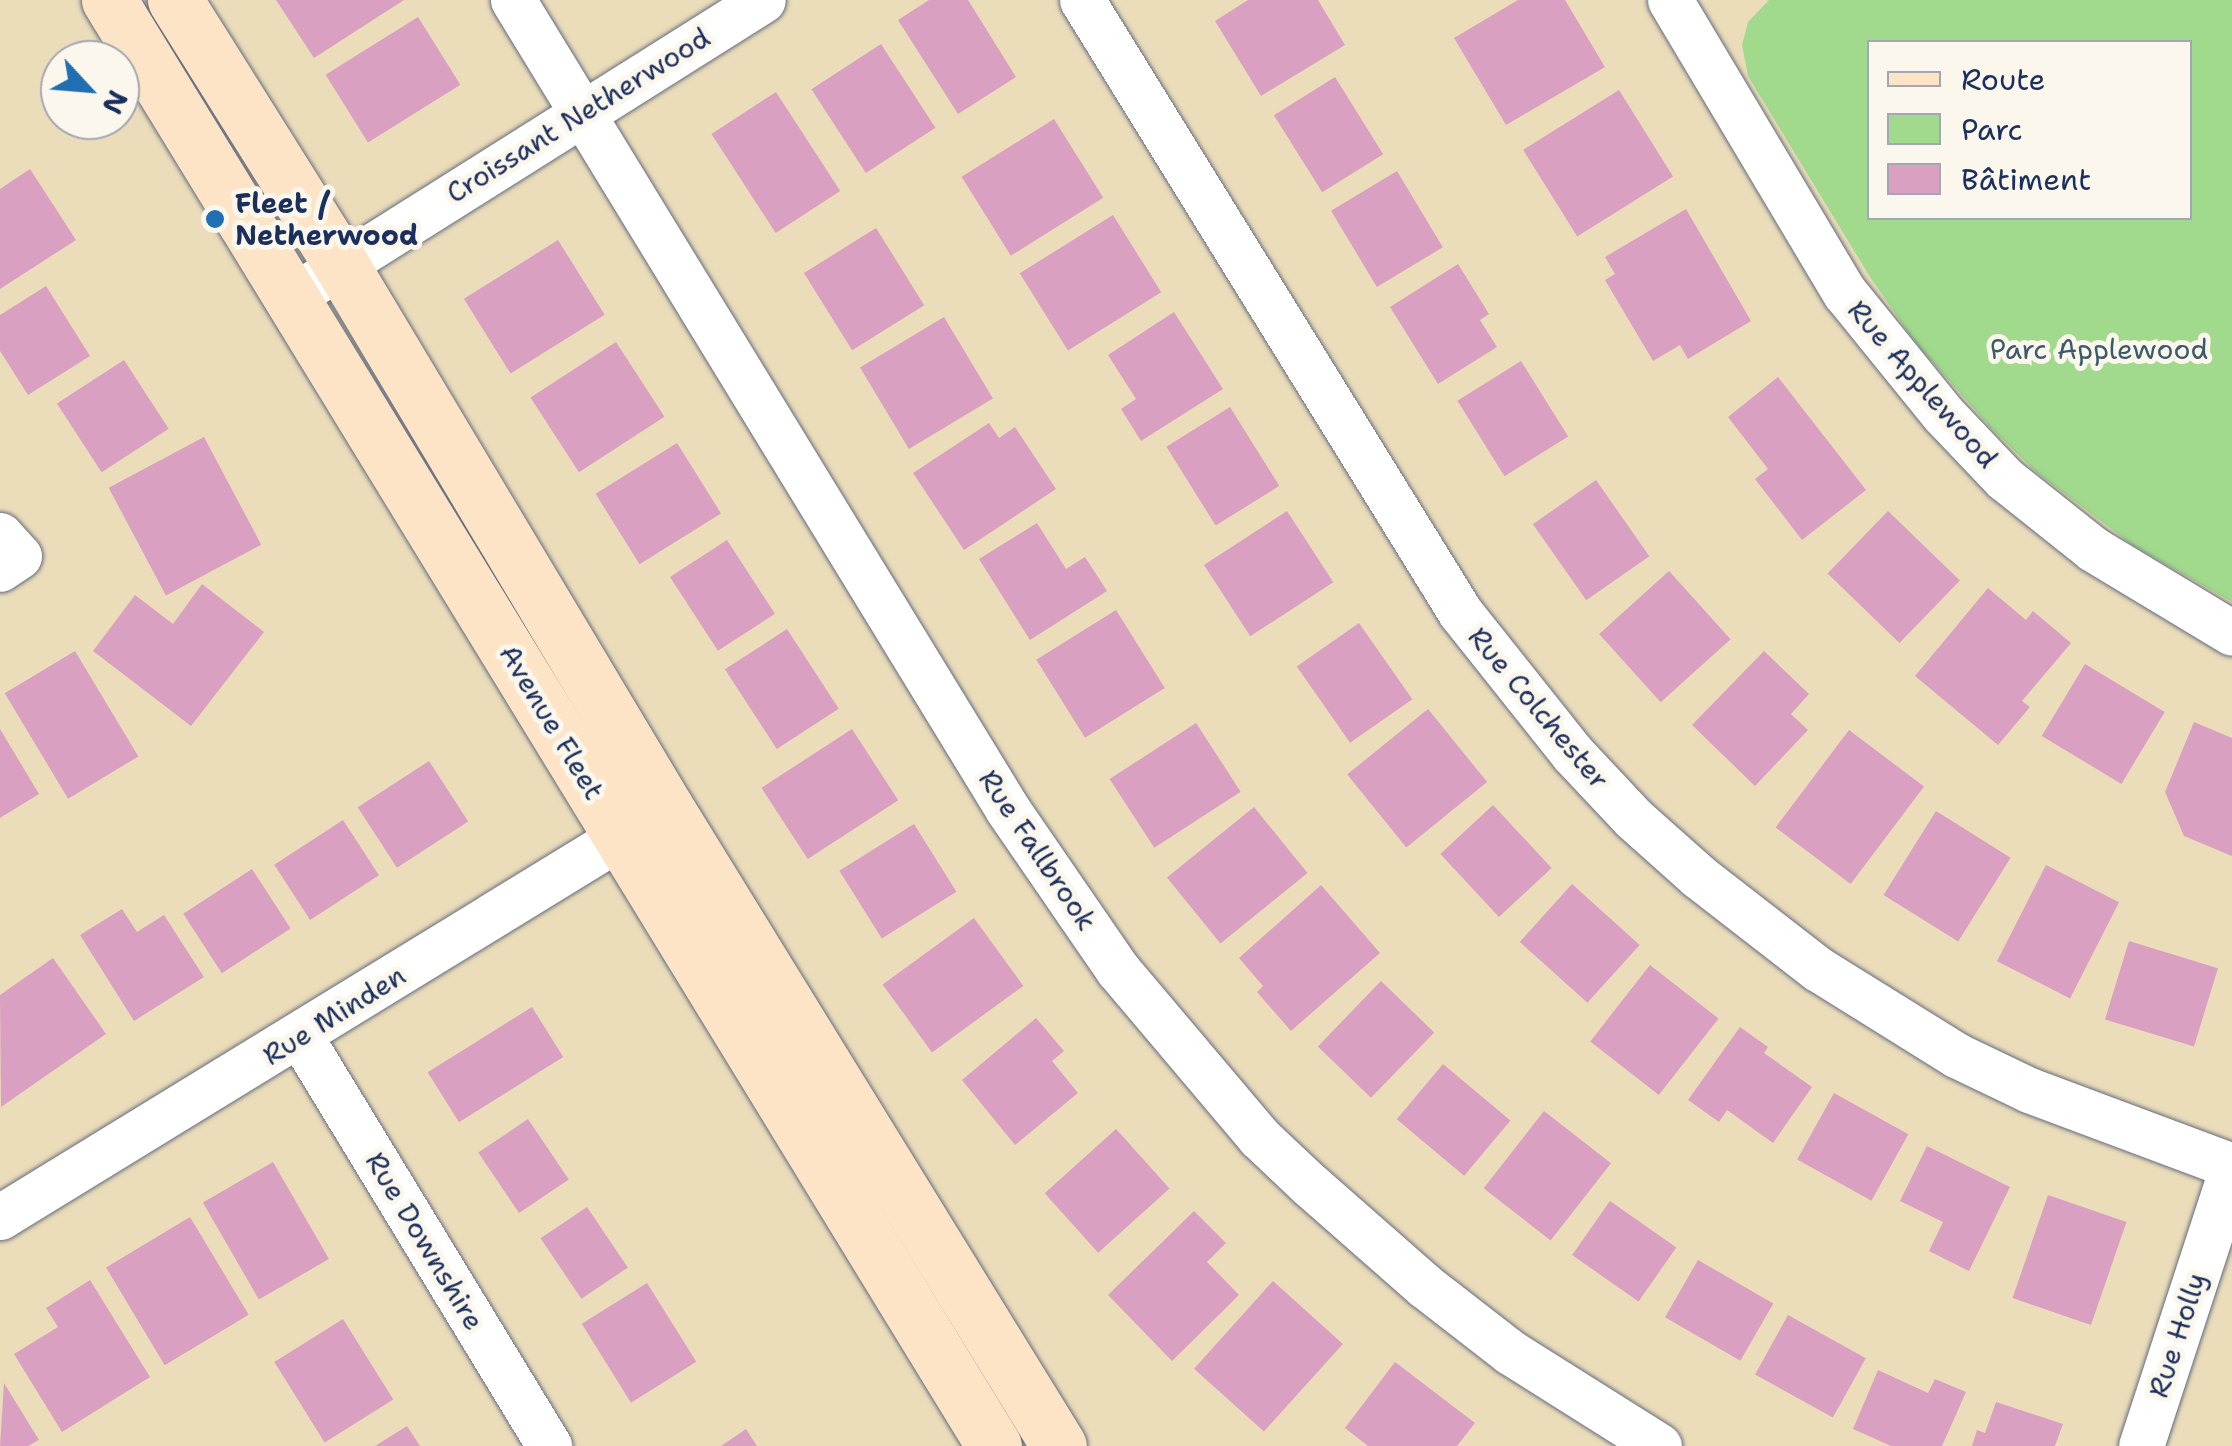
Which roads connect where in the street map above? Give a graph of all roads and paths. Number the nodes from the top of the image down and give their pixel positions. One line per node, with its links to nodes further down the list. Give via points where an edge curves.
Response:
1 (109, 0): 9 (main road, Avenue Fleet)
2 (176, 0): 8 (main road, Avenue Fleet)
3 (513, 0): 7 (street, Rue Fallbrook)
4 (763, 0): 7 (street, Croissant Netherwood)
5 (1082, 0): 15 (street, Rue Colchester, via 1460,612 1633,818 1803,958 1939,1046 2029,1090)
6 (1688, 8): 12 (street, Rue Applewood, via 1845,293 1943,414 2005,479 2093,550)
7 (580, 111): 8 (street, Croissant Netherwood); 17 (street, Rue Fallbrook, via 1008,810 1118,970 1260,1137 1310,1185)
8 (342, 266): 9 (street, Croissant Netherwood); 13 (main road, Avenue Fleet)
9 (293, 296): 13 (main road, Avenue Fleet)
10 (0, 535): 11 (street, via 18,556)
11 (0, 570)
12 (2232, 632)
13 (644, 822): 14 (street, Rue Minden); 19 (main road, Avenue Fleet); 20 (main road, Avenue Fleet)
14 (300, 1036): 16 (street, Rue Minden); 18 (street, Rue Downshire)
15 (2232, 1167): 22 (street, Rue Holly)
16 (0, 1217)
17 (1608, 1434): 21 (street, Rue Fallbrook)
18 (549, 1446)
19 (994, 1446)
20 (1059, 1446)
21 (1659, 1446)
22 (2140, 1446)

